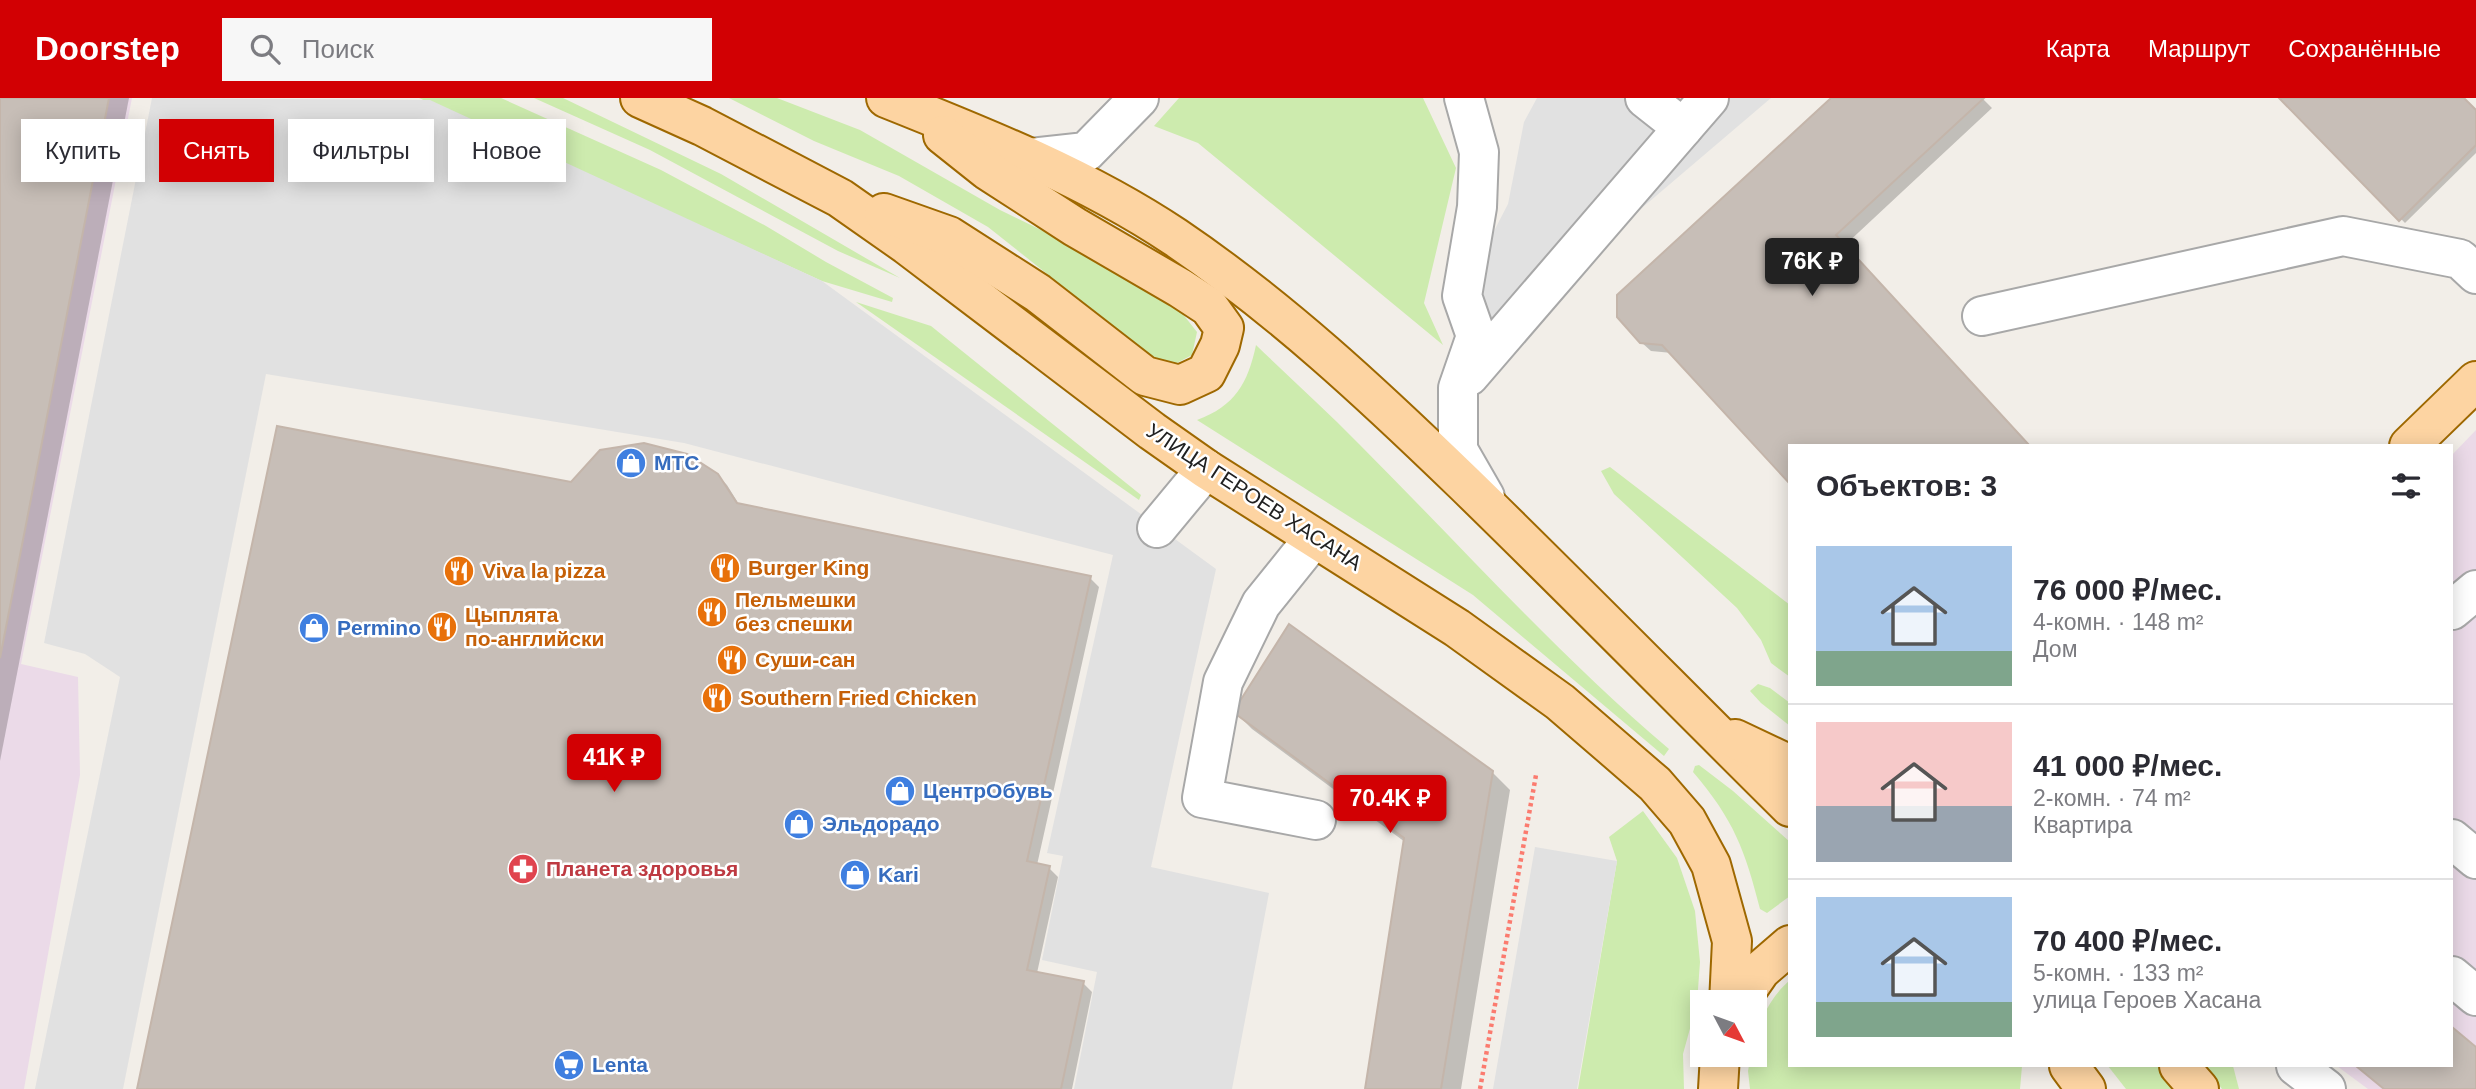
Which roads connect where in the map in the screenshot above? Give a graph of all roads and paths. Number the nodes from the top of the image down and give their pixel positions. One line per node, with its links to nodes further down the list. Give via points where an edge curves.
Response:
1 (640, 98): 9 (main road, УЛИЦА ГЕРОЕВ ХАСАНА)
2 (1139, 98): 8 (lane, via 1086,152)
3 (1464, 98): 13 (lane, via 1479,152 1477,207 1462,296 1476,336)
4 (1646, 98): 7 (lane)
5 (1709, 98): 7 (lane)
6 (895, 101): 8 (main road); 9 (main road, via 987,170 1209,307 1224,328 1206,373 1180,385 1145,376 1038,293 949,236)
7 (1683, 128): 13 (lane)
8 (1031, 158): 16 (main road, via 1174,236 1270,307 1364,387)
9 (840, 198): 15 (main road, УЛИЦА ГЕРОЕВ ХАСАНА)
10 (2476, 274): 11 (lane, via 2460,259 2343,236)
11 (1982, 316)
12 (2476, 381): 14 (main road)
13 (1458, 388): 16 (lane, via 1458,450)
14 (2411, 444)
15 (1206, 469): 17 (lane); 18 (main road, УЛИЦА ГЕРОЕВ ХАСАНА)
16 (1494, 512): 21 (main road)
17 (1157, 528)
18 (1314, 538): 25 (lane, via 1261,604 1223,682 1202,798); 30 (main road, УЛИЦА ГЕРОЕВ ХАСАНА, via 1457,628 1560,702 1655,783 1687,821 1711,866 1732,941)
19 (2476, 590): 20 (lane)
20 (2453, 609)
21 (1709, 727): 22 (main road); 24 (main road)
22 (1788, 764)
23 (1536, 775): 38 (path)
24 (1788, 805)
25 (1316, 820)
26 (2453, 840): 27 (lane)
27 (2476, 859)
28 (1788, 946): 31 (main road, via 1760,970)
29 (2453, 977): 32 (lane)
30 (1730, 990)
31 (1747, 990)
32 (2476, 996)
33 (2054, 1067): 40 (main road)
34 (2070, 1067): 41 (main road)
35 (2180, 1067): 42 (main road)
36 (2297, 1067): 43 (lane)
37 (1719, 1068): 39 (main road)
38 (1480, 1089)
39 (1718, 1089)
40 (2053, 1089)
41 (2086, 1089)
42 (2199, 1089)
43 (2326, 1089)

